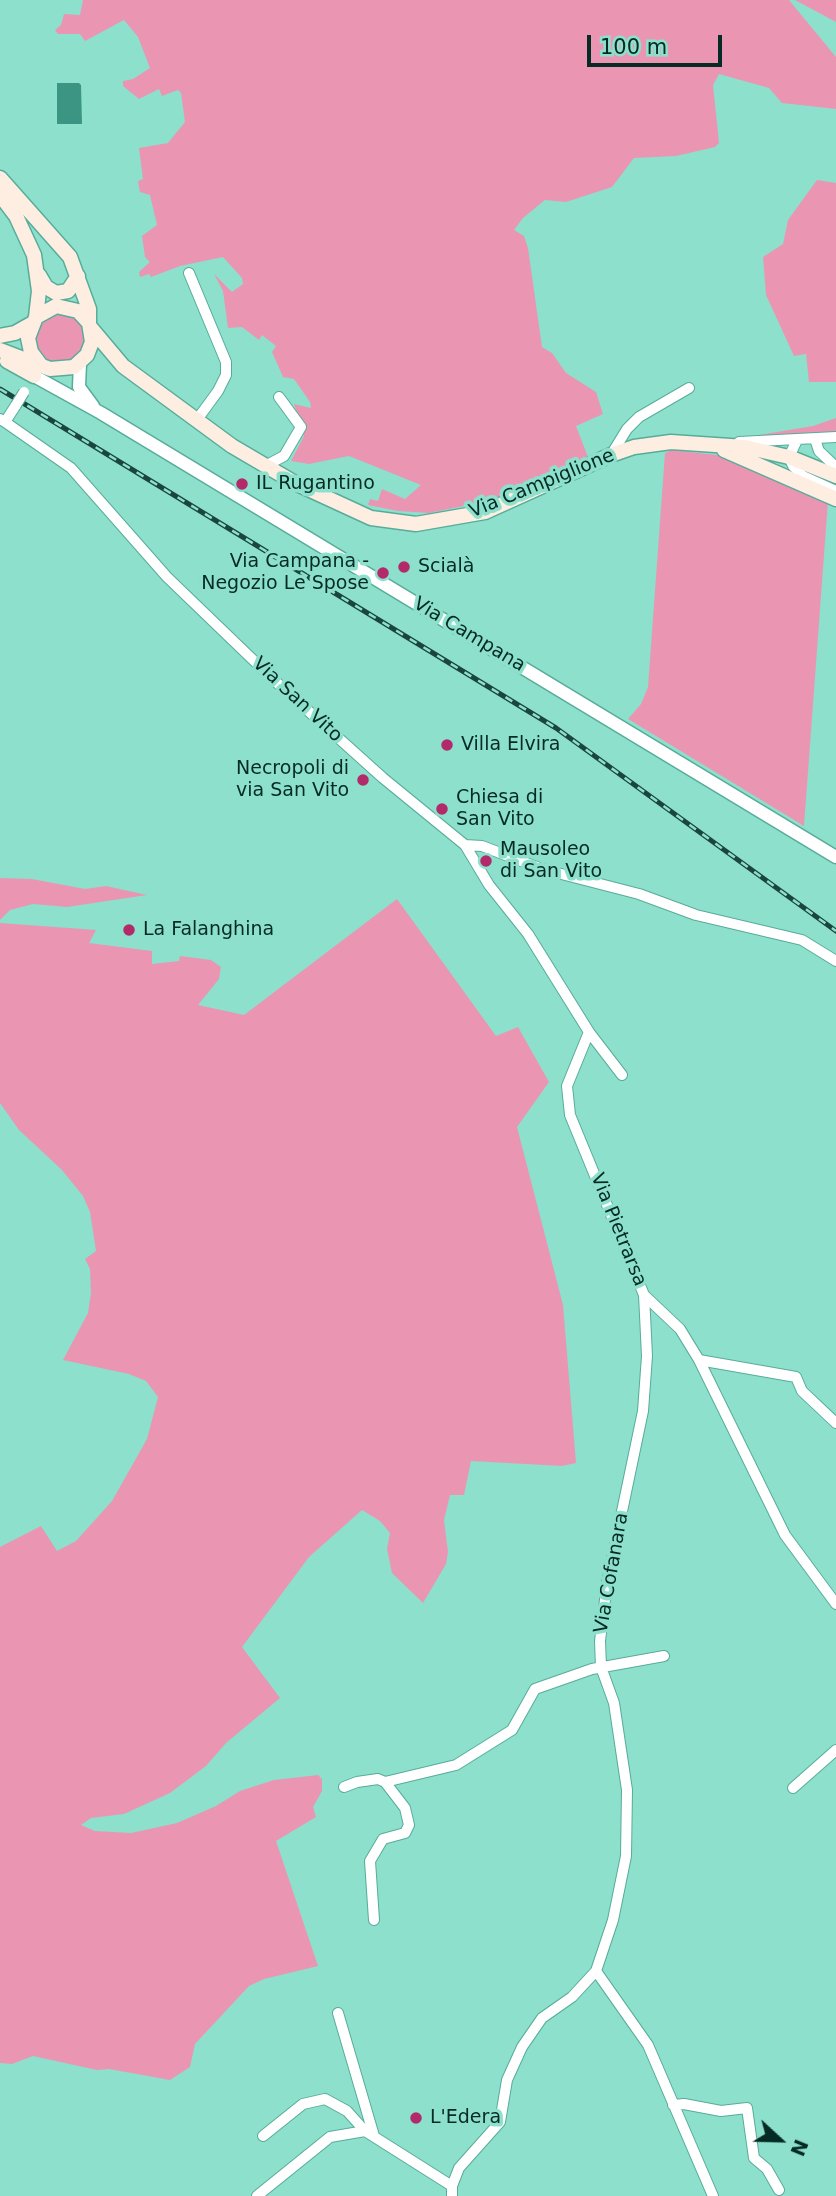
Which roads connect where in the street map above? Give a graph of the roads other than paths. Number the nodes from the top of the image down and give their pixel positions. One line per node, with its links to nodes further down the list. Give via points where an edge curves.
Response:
1 (0, 178): 3 (main road)
2 (0, 195): 4 (main road, via 16,216)
3 (56, 239): 4 (main road, via 42,240); 7 (main road)
4 (34, 255): 6 (main road)
5 (189, 273): 20 (street, via 226,362 218,391)
6 (39, 275): 7 (main road, via 51,291 62,293 73,288); 8 (main road)
7 (78, 276): 9 (main road)
8 (33, 320): 9 (main road, via 48,308 64,306 78,312); 10 (main road, via 15,333); 15 (main road, via 29,345)
9 (90, 326): 13 (main road, via 92,342); 14 (main road, Via Campiglione)
10 (0, 336)
11 (0, 350): 15 (main road)
12 (0, 356): 15 (main road)
13 (82, 362): 14 (main road, Via Campiglione, via 102,358); 15 (main road, via 66,370); 18 (street, Via Campana, via 79,387)
14 (123, 366): 20 (main road, Via Campiglione)
15 (39, 369): 18 (street, Via Campana, via 64,394); 19 (street, bridge)
16 (689, 388): 25 (street, via 639,418)
17 (279, 397): 27 (street, via 301,427 284,456)
18 (101, 414): 33 (street, Via Campana)
19 (3, 420): 32 (street, Via San Vito, via 71,468 167,577 275,681)
20 (196, 421): 27 (main road, Via Campiglione)
21 (836, 437): 22 (street, Via Campiglione)
22 (815, 439): 23 (street, Via Campiglione); 28 (street, via 819,451)
23 (796, 440): 24 (street, Via Campiglione); 26 (street)
24 (710, 444): 25 (main road, Via Campiglione, via 671,442); 26 (main road); 31 (main road)
25 (611, 455): 27 (main road, Via Campiglione, via 485,512 416,524 372,518)
26 (789, 457): 29 (main road); 30 (street, via 803,476)
27 (265, 466)
28 (836, 467)
29 (836, 476)
30 (836, 491)
31 (836, 499)
32 (465, 845): 34 (street, Via San Vito, via 482,846 696,915 802,940); 35 (street)
33 (836, 857)
34 (836, 961)
35 (589, 1032): 36 (street); 37 (street, Via Pietrarsa, via 567,1086 570,1115)
36 (622, 1075)
37 (644, 1295): 38 (street, Via Pietrarsa, via 680,1329); 42 (street, Via Cofanara, via 647,1356 643,1411 603,1606)
38 (699, 1360): 39 (street, via 796,1377 802,1391); 40 (street, Via Pietrarsa, via 785,1535)
39 (836, 1423)
40 (836, 1604)
41 (664, 1656): 42 (street)
42 (601, 1667): 44 (street, via 535,1689 512,1730 475,1756 448,1768); 48 (street, Via Cofanara, via 614,1703 622,1749 626,1856)
43 (836, 1750): 46 (street)
44 (385, 1782): 45 (street); 47 (street, via 405,1808 409,1825 405,1833 383,1839 370,1861)
45 (344, 1787)
46 (793, 1788)
47 (374, 1920)
48 (596, 1972): 50 (street, via 648,2045); 54 (street, Via Cofanara, via 534,2027 512,2064 500,2122 459,2168)
49 (338, 2013): 51 (street)
50 (673, 2105): 53 (street, via 721,2111 747,2108 754,2158); 56 (street)
51 (370, 2134): 52 (street, via 347,2111 325,2099 303,2105); 54 (street); 55 (street, via 330,2137)
52 (263, 2136)
53 (779, 2190)
54 (452, 2191)
55 (257, 2196)
56 (713, 2196)

